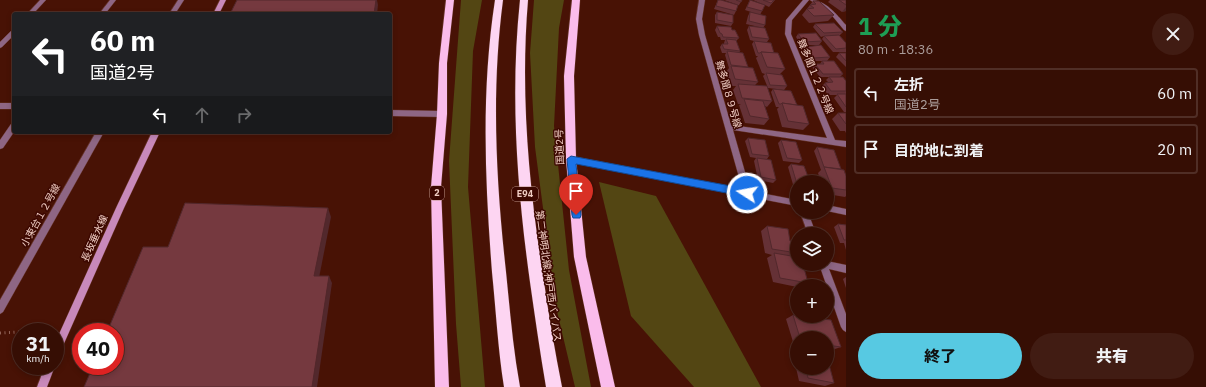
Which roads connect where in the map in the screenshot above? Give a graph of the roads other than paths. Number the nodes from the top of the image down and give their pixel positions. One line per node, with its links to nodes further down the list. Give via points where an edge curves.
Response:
1 (43, 0): 12 (street)
2 (113, 0): 13 (street)
3 (181, 0): 14 (street)
4 (223, 0): 15 (main road)
5 (450, 0): 22 (highway, 2, via 443,63)
6 (499, 0): 42 (highway, via 495,25 491,104 493,205)
7 (524, 0): 45 (highway, 第二神明北線;神戸西バイパス / E94, via 520,28 520,108 526,205)
8 (576, 0): 30 (highway, 国道2号, via 569,76)
9 (702, 0): 23 (street, 舞多聞８９号線, via 699,19 702,35)
10 (806, 0): 27 (street, 舞多聞１２２号線, via 789,20 788,34)
11 (813, 0): 16 (street, via 831,11)
12 (32, 12)
13 (104, 12)
14 (173, 12)
15 (217, 12)
16 (846, 29)
17 (12, 33): 18 (street)
18 (0, 46)
19 (0, 106): 20 (street)
20 (12, 106)
21 (392, 113): 22 (street)
22 (442, 114): 44 (highway, 2, via 436,187)
23 (728, 127): 27 (street); 31 (street, 舞多聞８９号線)
24 (12, 129): 29 (street)
25 (99, 134): 38 (street, 小束台１２号線)
26 (155, 134): 40 (main road, 長坂垂水線)
27 (832, 141): 28 (street)
28 (846, 144)
29 (0, 146)
30 (571, 159): 31 (street); 46 (highway, 国道2号, via 580,257)
31 (747, 193): 32 (street)
32 (790, 201)
33 (834, 209): 34 (street)
34 (846, 212)
35 (834, 266): 36 (street)
36 (846, 269)
37 (826, 271): 39 (street)
38 (0, 309)
39 (846, 327)
40 (64, 332)
41 (47, 375): 43 (main road)
42 (511, 383)
43 (42, 387)
44 (442, 387)
45 (554, 387)
46 (608, 387)

